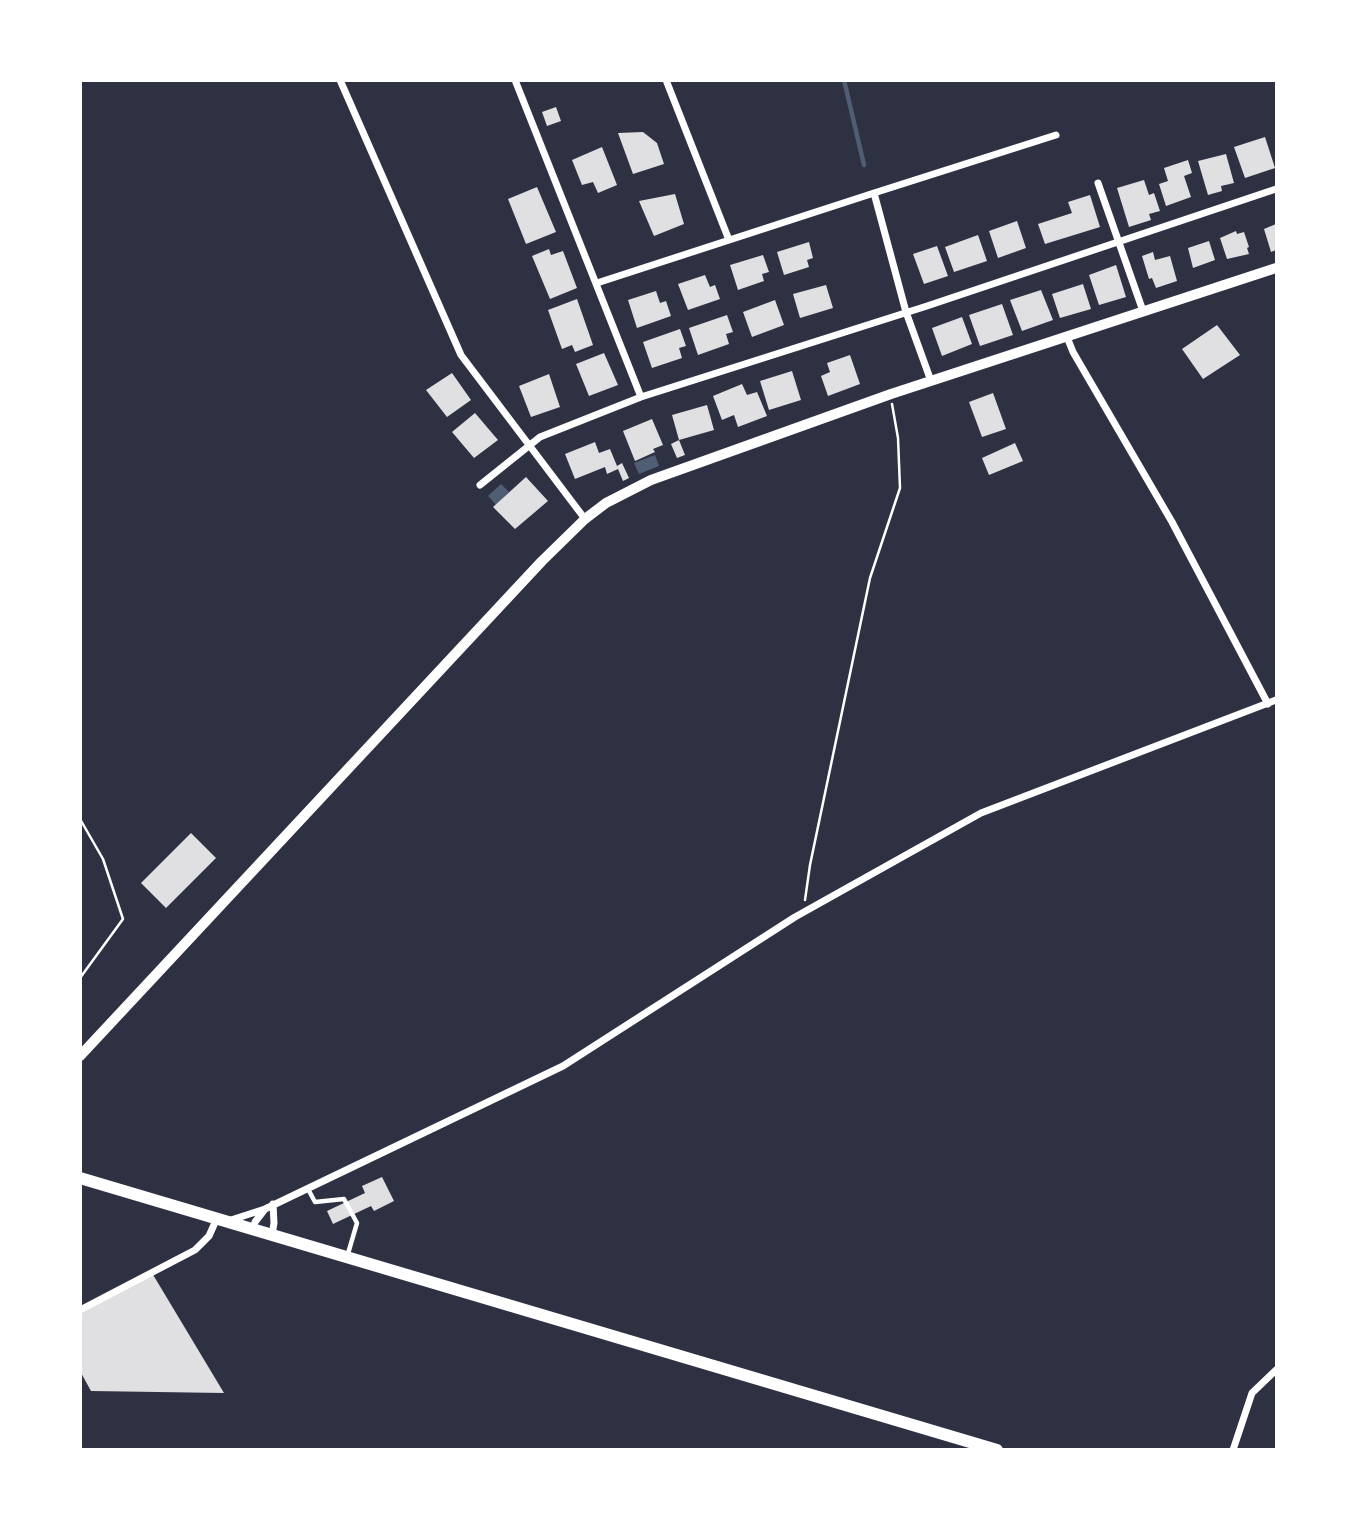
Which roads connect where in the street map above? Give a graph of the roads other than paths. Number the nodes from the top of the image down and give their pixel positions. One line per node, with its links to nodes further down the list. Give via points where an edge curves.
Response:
1 (340, 80): 17 (street, via 461,355)
2 (515, 80): 11 (street)
3 (666, 80): 8 (street)
4 (1056, 135): 7 (street)
5 (1098, 183): 9 (street)
6 (1276, 189): 9 (street)
7 (874, 193): 8 (street); 13 (street)
8 (729, 240): 11 (street)
9 (1119, 241): 12 (street); 13 (street)
10 (1276, 268): 12 (street)
11 (597, 283): 16 (street)
12 (1143, 311): 14 (street)
13 (906, 312): 15 (street); 16 (street)
14 (1066, 337): 15 (street); 20 (street)
15 (931, 381): 19 (street, via 651,480)
16 (641, 397): 17 (street)
17 (528, 446): 18 (street); 19 (street)
18 (480, 485)
19 (585, 519): 21 (street)
20 (1272, 702): 23 (street, via 981,813 803,912 563,1066)
21 (80, 1056)
22 (80, 1178): 25 (main road)
23 (307, 1187): 24 (street); 28 (lane, via 315,1202 344,1199 357,1223)
24 (269, 1206): 25 (street); 26 (street); 27 (street)
25 (222, 1220): 26 (main road); 29 (street, via 195,1250)
26 (253, 1230): 27 (main road)
27 (272, 1235): 28 (main road)
28 (347, 1258): 31 (main road)
29 (80, 1310)
30 (1276, 1370): 32 (street, via 1252,1393)
31 (998, 1450)
32 (1233, 1450)

